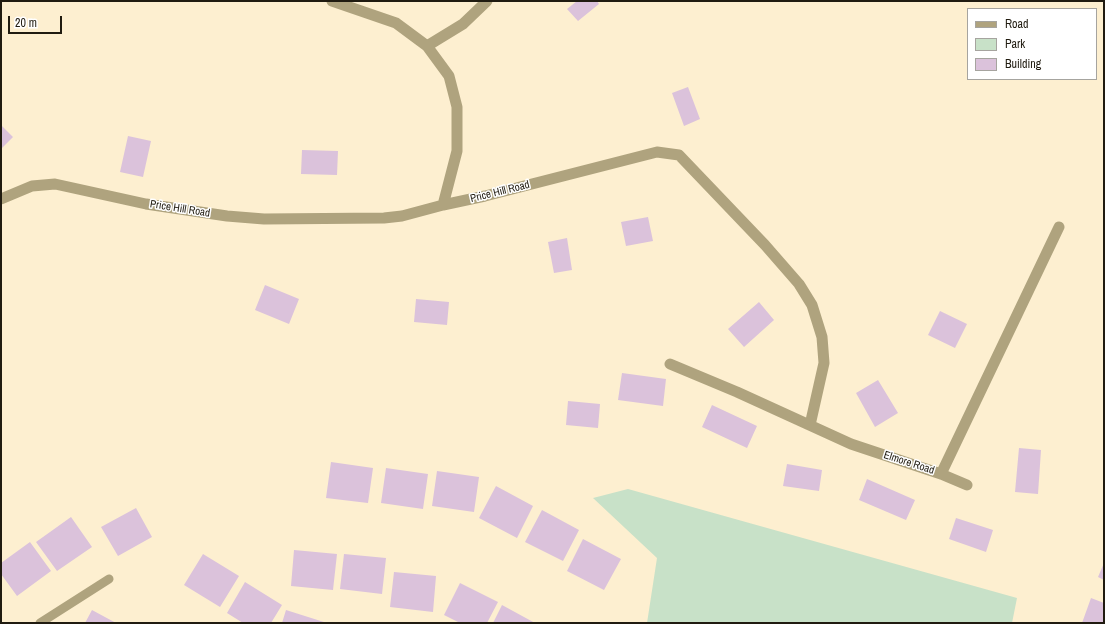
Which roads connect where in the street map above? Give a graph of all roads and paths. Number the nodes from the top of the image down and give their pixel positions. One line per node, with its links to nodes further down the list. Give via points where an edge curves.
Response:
1 (332, 1): 3 (street, via 396,23)
2 (487, 1): 3 (street, via 463,24)
3 (427, 46): 5 (street, via 449,76 457,107 458,151)
4 (1, 199): 5 (street, Price Hill Road, via 32,186 55,184 146,204 264,219 384,218)
5 (443, 205): 8 (street, Price Hill Road, via 657,152 679,155 765,245 799,284 812,305 822,337 824,363)
6 (1059, 227): 9 (street, Elmore Road)
7 (670, 364): 8 (street, Elmore Road)
8 (810, 425): 9 (street, Elmore Road, via 851,444)
9 (941, 474): 10 (street)
10 (967, 485)
11 (109, 579): 12 (lane)
12 (40, 623)

